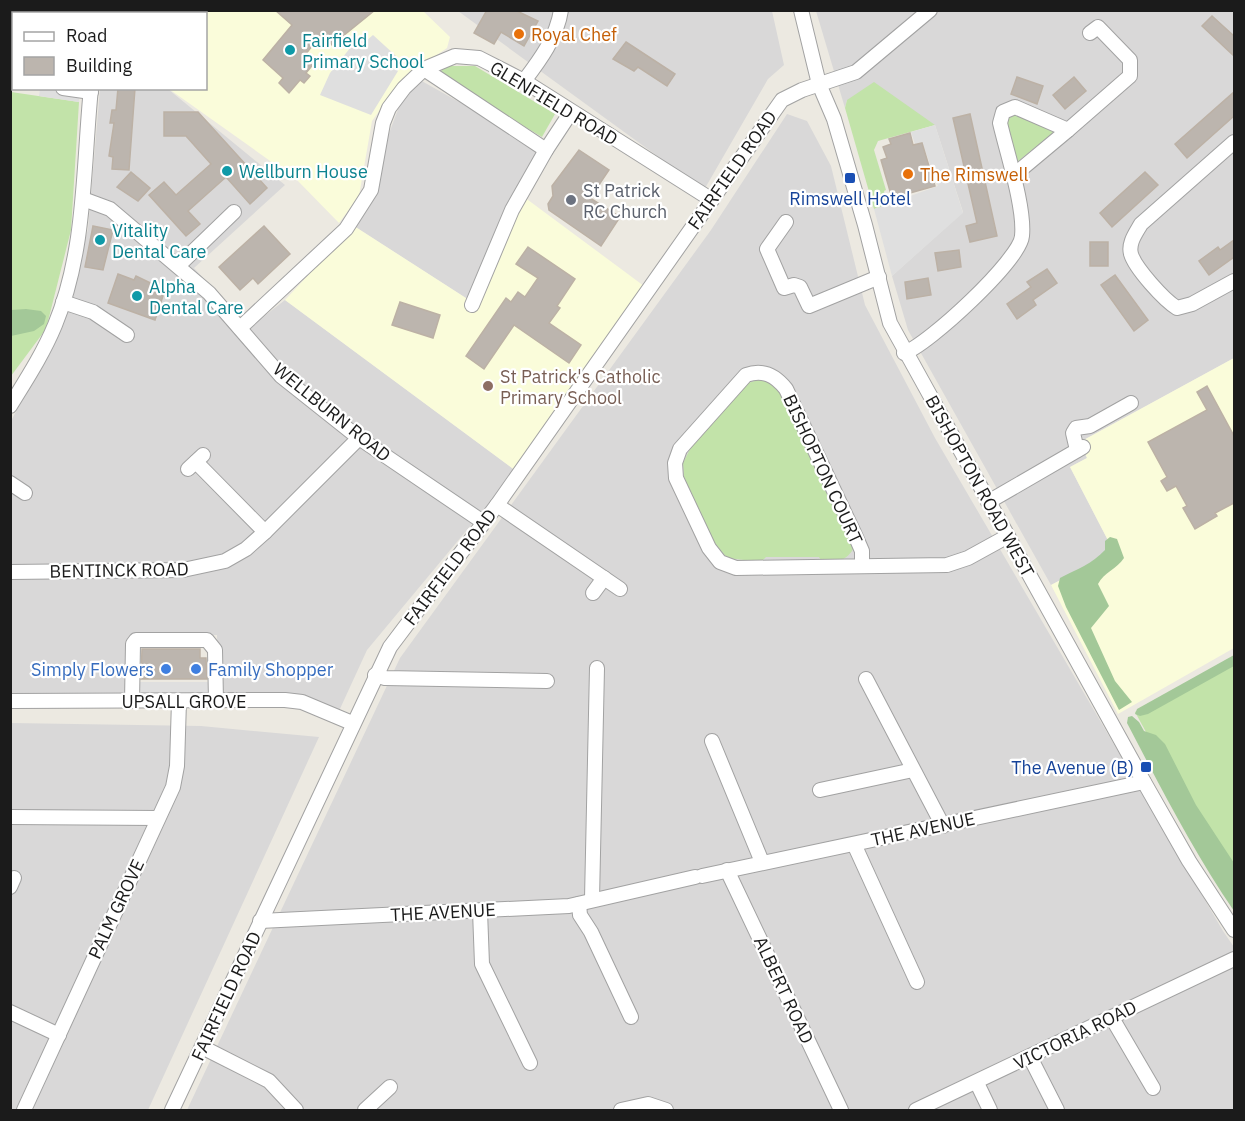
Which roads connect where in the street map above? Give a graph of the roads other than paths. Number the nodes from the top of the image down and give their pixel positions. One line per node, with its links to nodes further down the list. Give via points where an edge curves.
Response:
1 (561, 10): 6 (street, via 544,55)
2 (801, 10): 7 (street, BISHOPTON ROAD WEST)
3 (930, 10): 7 (street, FAIRFIELD ROAD, via 856,72)
4 (1090, 33): 10 (street, via 1098,27 1130,60 1130,76)
5 (424, 69): 6 (street, GLENFIELD ROAD, via 455,56 479,58); 12 (street); 23 (street, GLENFIELD ROAD, via 389,108 371,190 346,229)
6 (524, 81): 9 (street, GLENFIELD ROAD)
7 (819, 84): 15 (street, FAIRFIELD ROAD, via 782,100); 19 (street, BISHOPTON ROAD WEST, via 834,119)
8 (91, 90): 14 (street)
9 (571, 112): 12 (street); 15 (street, GLENFIELD ROAD)
10 (1068, 130): 13 (street); 13 (street, via 1015,107 1003,112 1000,123)
11 (1234, 142): 20 (street, via 1141,224 1132,239 1131,254 1162,298 1177,308)
12 (546, 150): 22 (street, via 512,210)
13 (1012, 176): 25 (street, via 1023,228 1016,252 933,335)
14 (83, 199): 18 (street, WELLBURN ROAD, via 110,209); 21 (street, via 81,226)
15 (712, 200): 33 (street, FAIRFIELD ROAD)
16 (234, 212): 18 (street)
17 (786, 222): 19 (street, via 767,249 784,288 800,287 809,306)
18 (177, 266): 23 (street, WELLBURN ROAD, via 209,293)
19 (879, 277): 25 (street, BISHOPTON ROAD WEST, via 890,323)
20 (1234, 281)
21 (63, 302): 24 (street, via 93,312); 27 (street, via 43,351)
22 (473, 305)
23 (240, 328): 28 (street, WELLBURN ROAD, via 281,376)
24 (127, 335)
25 (904, 353): 32 (street, BISHOPTON ROAD WEST)
26 (1131, 403): 32 (street, via 1090,426 1078,426 1074,430 1075,451)
27 (10, 406)
28 (359, 438): 34 (street, WELLBURN ROAD); 35 (street, BENTINCK ROAD)
29 (196, 462): 35 (street)
30 (10, 483): 31 (street)
31 (25, 493)
32 (988, 502): 36 (street, BISHOPTON ROAD WEST)
33 (497, 505): 34 (street, FAIRFIELD ROAD); 39 (street)
34 (483, 522): 43 (street, FAIRFIELD ROAD, via 390,647)
35 (265, 532): 38 (street, BENTINCK ROAD, via 246,549 204,567)
36 (1008, 536): 37 (street, BISHOPTON COURT, via 947,565); 53 (street, BISHOPTON ROAD WEST)
37 (862, 566): 37 (street, BISHOPTON COURT, via 736,568 720,562 709,548 676,478 676,456 746,375 766,373 786,389 862,551)
38 (10, 572)
39 (604, 578): 40 (street); 41 (street)
40 (620, 589)
41 (593, 593)
42 (597, 668): 61 (street)
43 (375, 675): 45 (street); 50 (street, FAIRFIELD ROAD)
44 (866, 679): 52 (street)
45 (547, 681)
46 (216, 700): 48 (street, via 215,650 207,640 136,640); 49 (street, UPSALL GROVE); 50 (street, UPSALL GROVE, via 302,702)
47 (10, 701): 48 (street, UPSALL GROVE)
48 (132, 701): 49 (street, UPSALL GROVE)
49 (178, 701): 56 (street, PALM GROVE, via 177,766 173,787)
50 (352, 723): 63 (street, FAIRFIELD ROAD)
51 (712, 741): 59 (street)
52 (913, 770): 54 (street); 57 (street)
53 (1144, 782): 57 (street, THE AVENUE); 64 (street, BISHOPTON ROAD WEST)
54 (820, 790)
55 (10, 817): 56 (street)
56 (158, 818): 72 (street, PALM GROVE)
57 (943, 826): 58 (street, THE AVENUE)
58 (854, 844): 59 (street, THE AVENUE); 66 (street)
59 (762, 862): 60 (street, THE AVENUE)
60 (727, 870): 61 (street, THE AVENUE); 85 (street, ALBERT ROAD)
61 (585, 901): 62 (street, THE AVENUE); 67 (street, via 584,924)
62 (480, 911): 63 (street, THE AVENUE); 75 (street, via 482,964)
63 (260, 921): 73 (street, FAIRFIELD ROAD)
64 (1234, 930)
65 (1234, 959): 71 (street, VICTORIA ROAD)
66 (917, 982)
67 (624, 1001): 68 (street); 70 (street)
68 (611, 1008)
69 (10, 1012): 72 (street)
70 (632, 1017)
71 (1112, 1018): 74 (street, VICTORIA ROAD); 78 (street)
72 (59, 1035): 79 (street, PALM GROVE)
73 (202, 1047): 80 (street, FAIRFIELD ROAD); 81 (street, via 269,1081)
74 (1030, 1058): 76 (street, VICTORIA ROAD); 88 (street)
75 (530, 1063)
76 (977, 1083): 86 (street, VICTORIA ROAD); 87 (street)
77 (390, 1087): 82 (street)
78 (1153, 1088)
79 (24, 1110)
80 (172, 1110)
81 (297, 1110)
82 (365, 1110)
83 (621, 1110): 84 (street, via 648,1104)
84 (666, 1110)
85 (841, 1110)
86 (916, 1110)
87 (990, 1110)
88 (1057, 1110)

